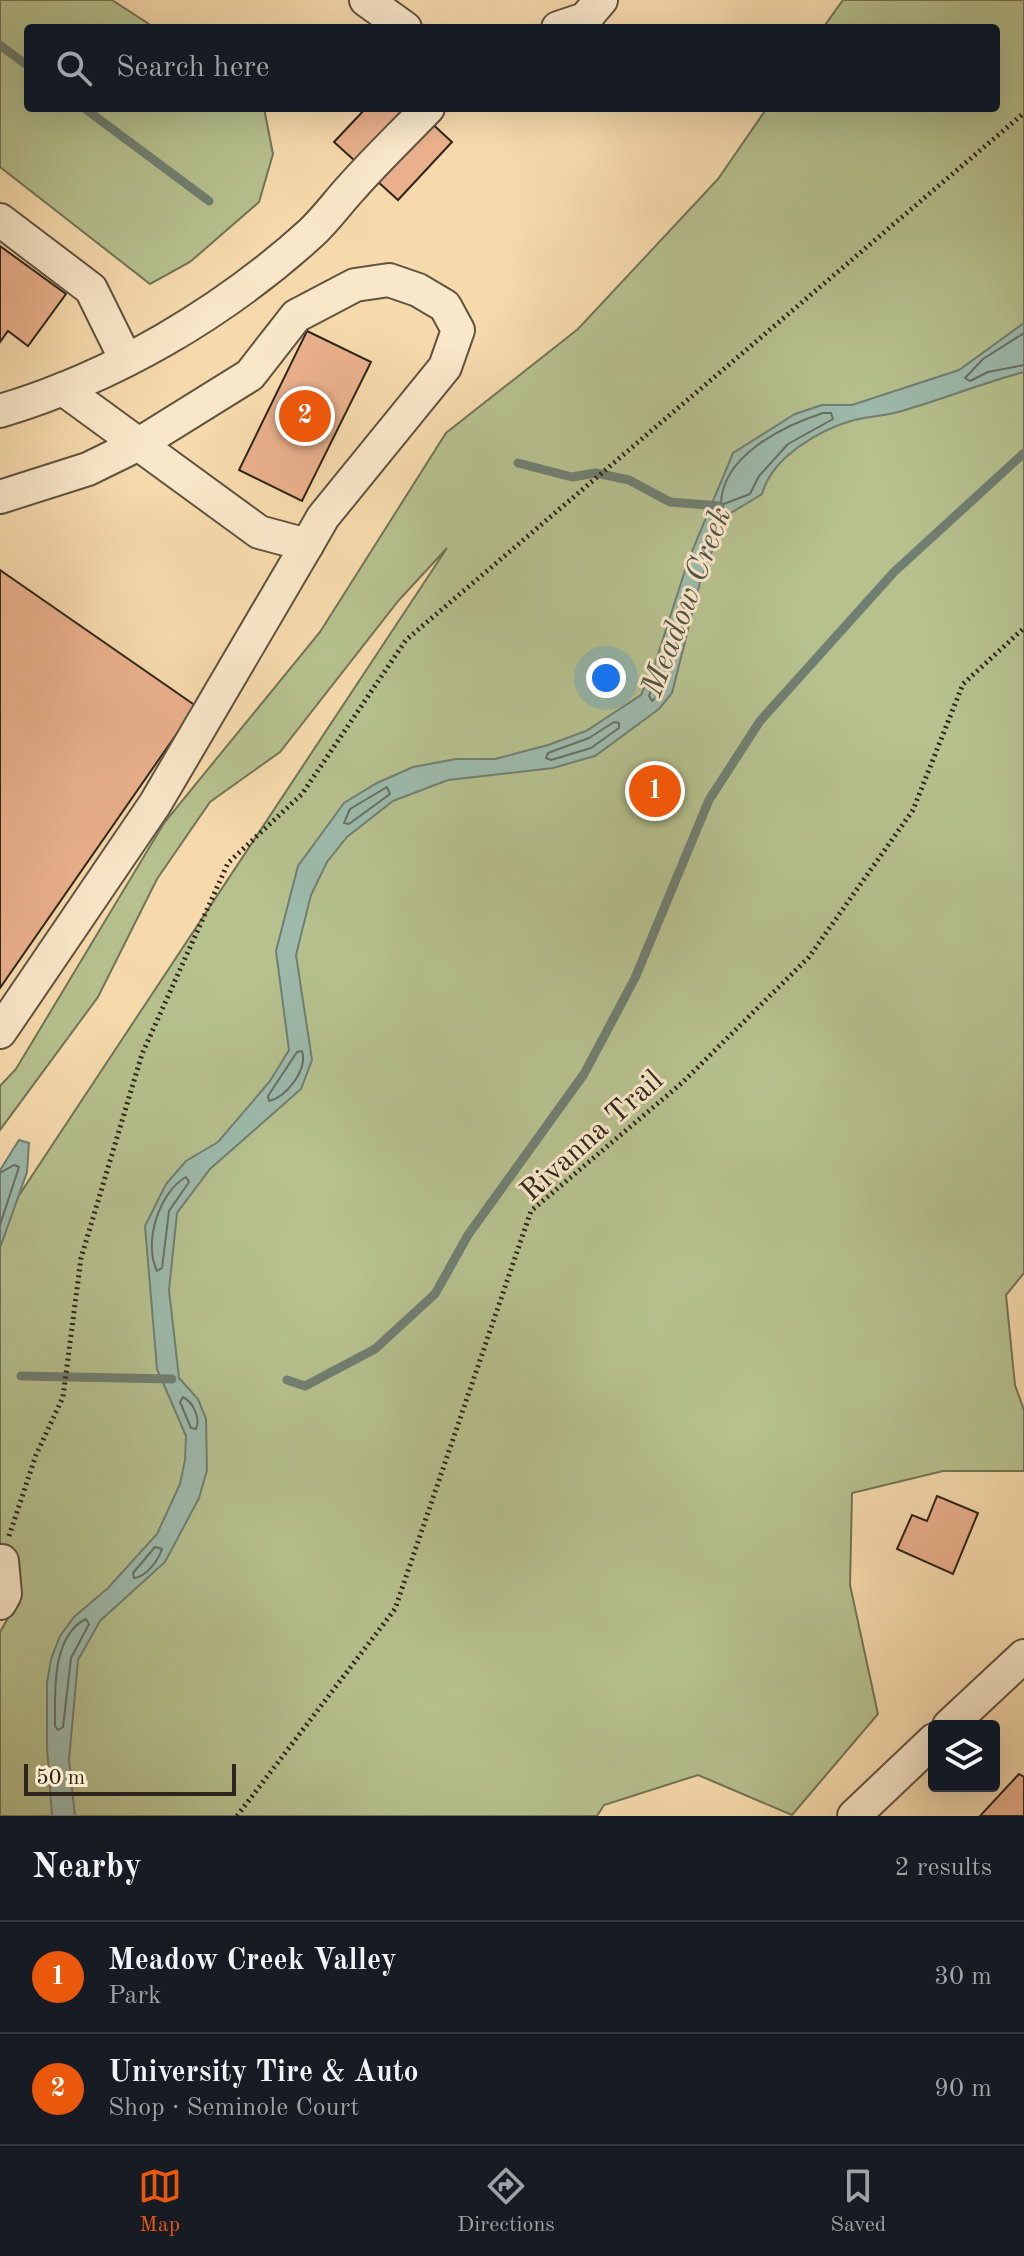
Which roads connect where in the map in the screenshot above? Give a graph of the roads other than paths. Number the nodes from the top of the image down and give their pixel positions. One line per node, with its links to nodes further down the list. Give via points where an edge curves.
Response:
1 (366, 0): 3 (street)
2 (601, 0): 4 (street, via 585,19)
3 (399, 24)
4 (570, 24)
5 (424, 112): 7 (street, via 313,231 255,280)
6 (0, 220): 7 (street, via 91,289)
7 (126, 360): 8 (street)
8 (63, 389): 9 (street); 10 (street)
9 (0, 411)
10 (139, 444): 11 (street, via 88,469); 12 (street, via 259,532); 12 (street, via 250,375 296,316 355,285 389,280 445,306 458,330 445,367 323,517)
11 (0, 497)
12 (307, 545): 13 (street, via 155,804)
13 (0, 1032)
14 (2, 1561): 15 (street, via 5,1594)
15 (0, 1603)
16 (1024, 1656): 17 (street)
17 (955, 1720)
18 (928, 1746): 19 (street)
19 (854, 1816)

